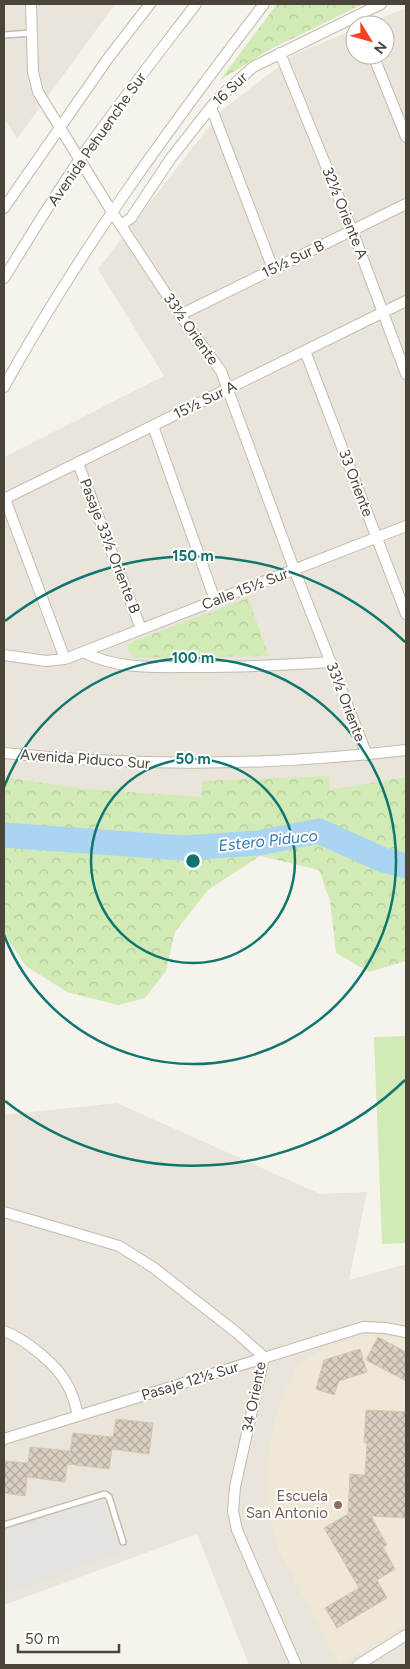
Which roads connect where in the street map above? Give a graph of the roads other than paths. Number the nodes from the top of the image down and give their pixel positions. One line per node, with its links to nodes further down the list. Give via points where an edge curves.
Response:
1 (31, 4): 8 (street, 33½ Oriente)
2 (150, 4): 13 (street)
3 (196, 4): 15 (street, Avenida Pehuenche Sur)
4 (264, 4): 18 (street)
5 (381, 4): 6 (street, 16 Sur)
6 (366, 15)
7 (345, 26): 10 (street, 16 Sur)
8 (32, 33): 9 (lane); 13 (street, 33½ Oriente, via 33,72 38,92)
9 (4, 35)
10 (280, 53): 12 (street, 16 Sur, via 253,67); 20 (street, 32½ Oriente A)
11 (377, 65): 14 (street)
12 (211, 107): 19 (street, 16 Sur, via 138,209); 21 (street)
13 (59, 128): 15 (street, 33½ Oriente); 17 (street)
14 (406, 137)
15 (80, 160): 18 (street, 33½ Oriente); 22 (street, Avenida Pehuenche Sur)
16 (406, 204): 20 (street, 15½ Sur B)
17 (4, 208)
18 (112, 212): 19 (street, 33½ Oriente); 29 (street)
19 (121, 225): 25 (street, 33½ Oriente)
20 (352, 230): 21 (street, 15½ Sur B); 24 (street, 32½ Oriente A)
21 (274, 269): 25 (street, 15½ Sur B)
22 (4, 278)
23 (406, 301): 24 (street, 15½ Sur A)
24 (383, 312): 26 (street, 15½ Sur A); 27 (street, 32½ Oriente A)
25 (180, 315): 30 (street, 33½ Oriente, via 214,360)
26 (305, 351): 30 (street, 15½ Sur A); 35 (street, 33 Oriente)
27 (404, 361): 28 (street, 32½ Oriente A)
28 (406, 374)
29 (4, 387)
30 (226, 390): 31 (street, 15½ Sur A); 36 (street, 33½ Oriente)
31 (153, 426): 32 (street, 15½ Sur A); 37 (street)
32 (78, 463): 33 (street, 15½ Sur A); 39 (street, Pasaje 33½ Oriente B)
33 (5, 499): 42 (street)
34 (406, 526): 35 (street, Calle 15½ Sur)
35 (376, 537): 36 (street, Calle 15½ Sur); 38 (street, 33 Oriente)
36 (294, 569): 37 (street, Calle 15½ Sur); 43 (street, 33½ Oriente)
37 (215, 600): 39 (street, Calle 15½ Sur)
38 (406, 614)
39 (141, 629): 40 (street, Calle 15½ Sur)
40 (83, 652): 42 (street, Calle 15½ Sur); 43 (street, via 129,666 226,667)
41 (4, 655): 42 (street, Calle 15½ Sur, via 46,661)
42 (65, 659)
43 (331, 662): 46 (street, 33½ Oriente)
44 (406, 750): 46 (street, Avenida Piduco Sur)
45 (4, 753): 46 (street, Avenida Piduco Sur, via 176,764)
46 (367, 755)
47 (4, 1212): 50 (street, 34 Oriente, via 119,1246 154,1268)
48 (4, 1331): 51 (street, via 46,1358 68,1384)
49 (406, 1332): 50 (street, Pasaje 12½ Sur, via 363,1327)
50 (264, 1358): 51 (street, Pasaje 12½ Sur); 56 (street, 34 Oriente, via 234,1487 233,1511 238,1530)
51 (78, 1416): 52 (street, Pasaje 12½ Sur)
52 (4, 1438)
53 (4, 1524): 54 (lane, via 104,1494 109,1497)
54 (123, 1542)
55 (406, 1635): 57 (street)
56 (296, 1665)
57 (358, 1665)

